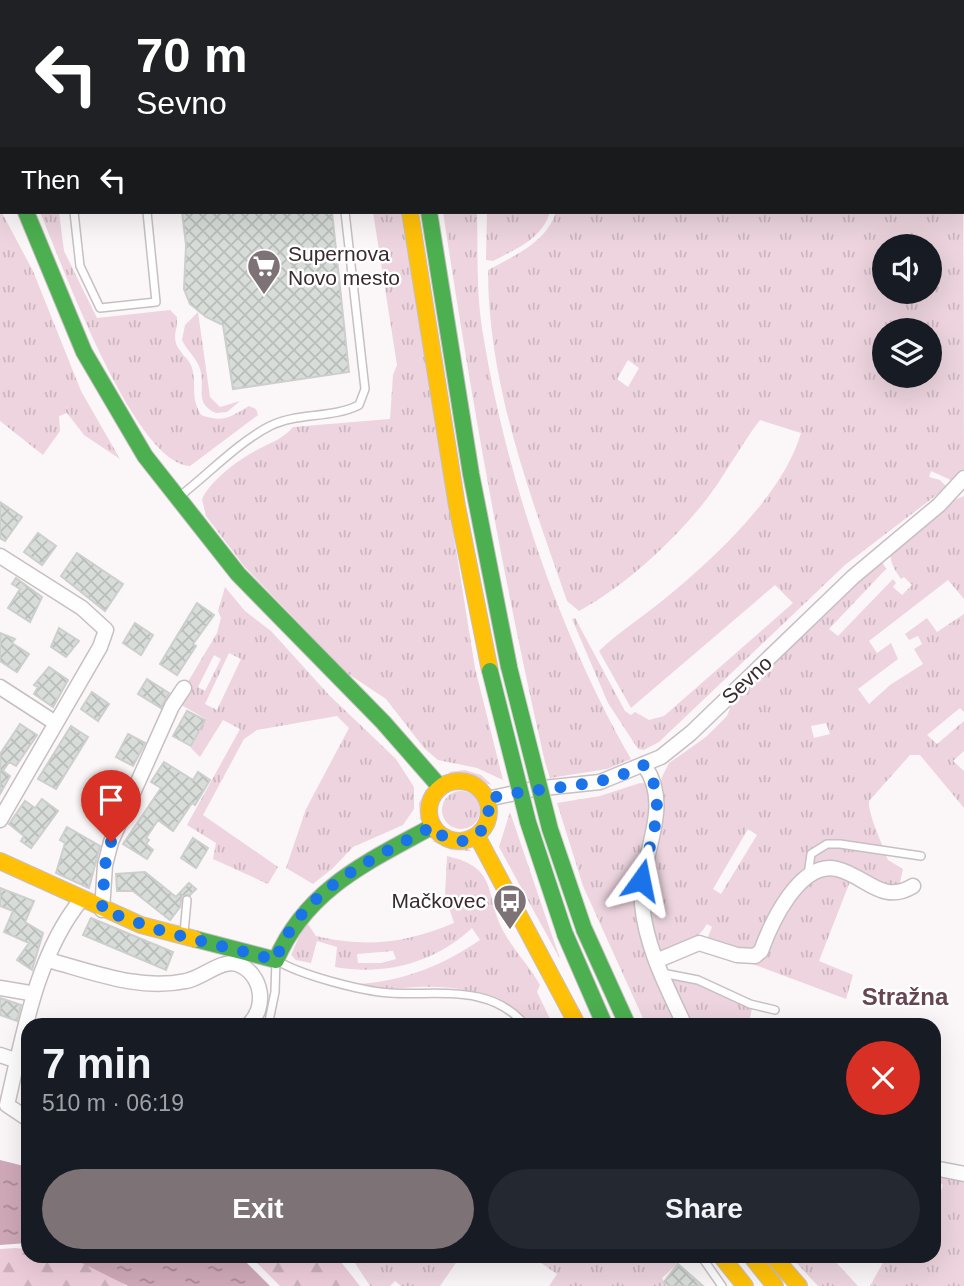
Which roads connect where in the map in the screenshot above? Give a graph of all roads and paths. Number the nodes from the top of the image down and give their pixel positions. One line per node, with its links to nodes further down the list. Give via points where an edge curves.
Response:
1 (27, 214): 9 (main road, via 84,352 145,456)
2 (74, 214): 3 (lane, via 80,265 100,308 156,302)
3 (147, 214)
4 (345, 214): 9 (lane, via 365,389 359,404 341,414 271,425)
5 (410, 214): 40 (main road, bridge, via 457,506 490,671 527,822 565,934)
6 (429, 214): 41 (main road, bridge, via 471,474 509,667 550,829 584,929)
7 (964, 478): 10 (street, Sevno)
8 (964, 492): 10 (street)
9 (177, 498): 16 (main road, via 238,574)
10 (944, 498): 15 (street, Sevno, via 853,577 691,733)
11 (0, 556): 14 (street, via 82,608 106,630)
12 (0, 687): 14 (street)
13 (184, 688): 27 (street, via 111,842)
14 (54, 722): 18 (street)
15 (644, 765): 17 (street, Sevno, via 600,782); 31 (street, via 657,787 659,803 641,880 645,925)
16 (440, 787): 17 (main road, via 468,781); 19 (main road, via 429,809)
17 (487, 799): 20 (main road, via 488,823)
18 (0, 820)
19 (433, 826): 20 (main road, via 454,841); 30 (main road, via 322,893 292,924)
20 (477, 836): 39 (main road)
21 (921, 856): 23 (lane, via 827,844 811,854)
22 (0, 861): 25 (main road)
23 (808, 875): 24 (street, via 837,869 888,893); 31 (street, via 786,901 761,951 754,956 699,943)
24 (912, 886)
25 (81, 900): 27 (main road); 29 (street)
26 (187, 900): 28 (lane)
27 (102, 910): 28 (main road)
28 (184, 937): 30 (main road)
29 (48, 960): 35 (street); 36 (street, via 120,981 159,983 187,981 234,963 257,981 260,1010)
30 (276, 960): 37 (lane); 38 (lane, via 292,969 372,991 443,991 501,1003)
31 (659, 967): 34 (lane); 42 (street)
32 (0, 988): 33 (street)
33 (30, 993)
34 (775, 1010)
35 (28, 1018)
36 (254, 1018)
37 (270, 1018)
38 (517, 1018)
39 (574, 1018)
40 (602, 1018)
41 (624, 1018)
42 (681, 1018)
43 (21, 1048): 45 (street)
44 (0, 1055): 45 (street)
45 (18, 1061): 46 (street, via 7,1105)
46 (21, 1114)
47 (941, 1169): 48 (street)
48 (964, 1174)
49 (706, 1263): 53 (lane)
50 (727, 1263): 54 (main road)
51 (757, 1263): 55 (main road)
52 (780, 1263): 56 (main road)
53 (722, 1286)
54 (745, 1286)
55 (775, 1286)
56 (799, 1286)

